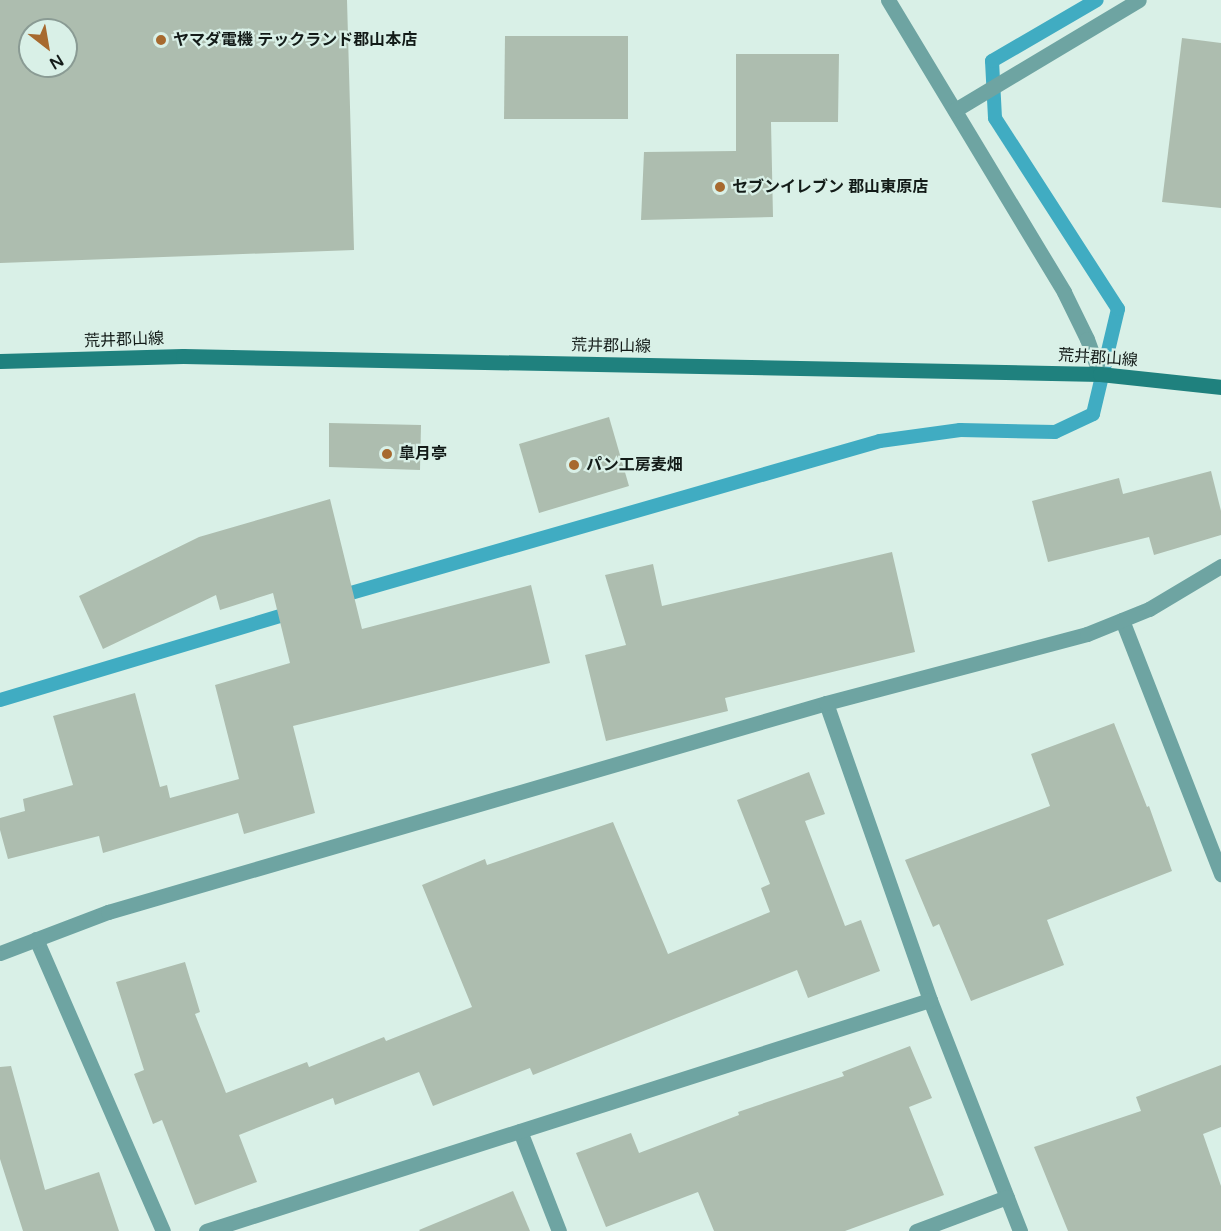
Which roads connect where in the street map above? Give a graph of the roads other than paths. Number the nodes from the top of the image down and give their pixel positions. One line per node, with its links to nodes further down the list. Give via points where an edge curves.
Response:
1 (888, 0): 3 (street)
2 (1139, 0): 3 (street)
3 (955, 110): 5 (street, via 1064,292)
4 (0, 361): 5 (main road, 荒井郡山線, via 183,356)
5 (1100, 374): 6 (main road, 荒井郡山線)
6 (1221, 387)
7 (1221, 566): 8 (street, via 1149,609)
8 (1122, 620): 9 (street, via 1087,634); 10 (street)
9 (826, 703): 11 (street, via 108,912); 13 (street)
10 (1221, 874)
11 (36, 939): 12 (street); 16 (street)
12 (0, 953)
13 (930, 1000): 14 (street); 15 (street)
14 (520, 1131): 17 (street); 18 (street)
15 (1007, 1197): 19 (street); 20 (street)
16 (163, 1231)
17 (206, 1231)
18 (559, 1231)
19 (916, 1231)
20 (1020, 1231)

